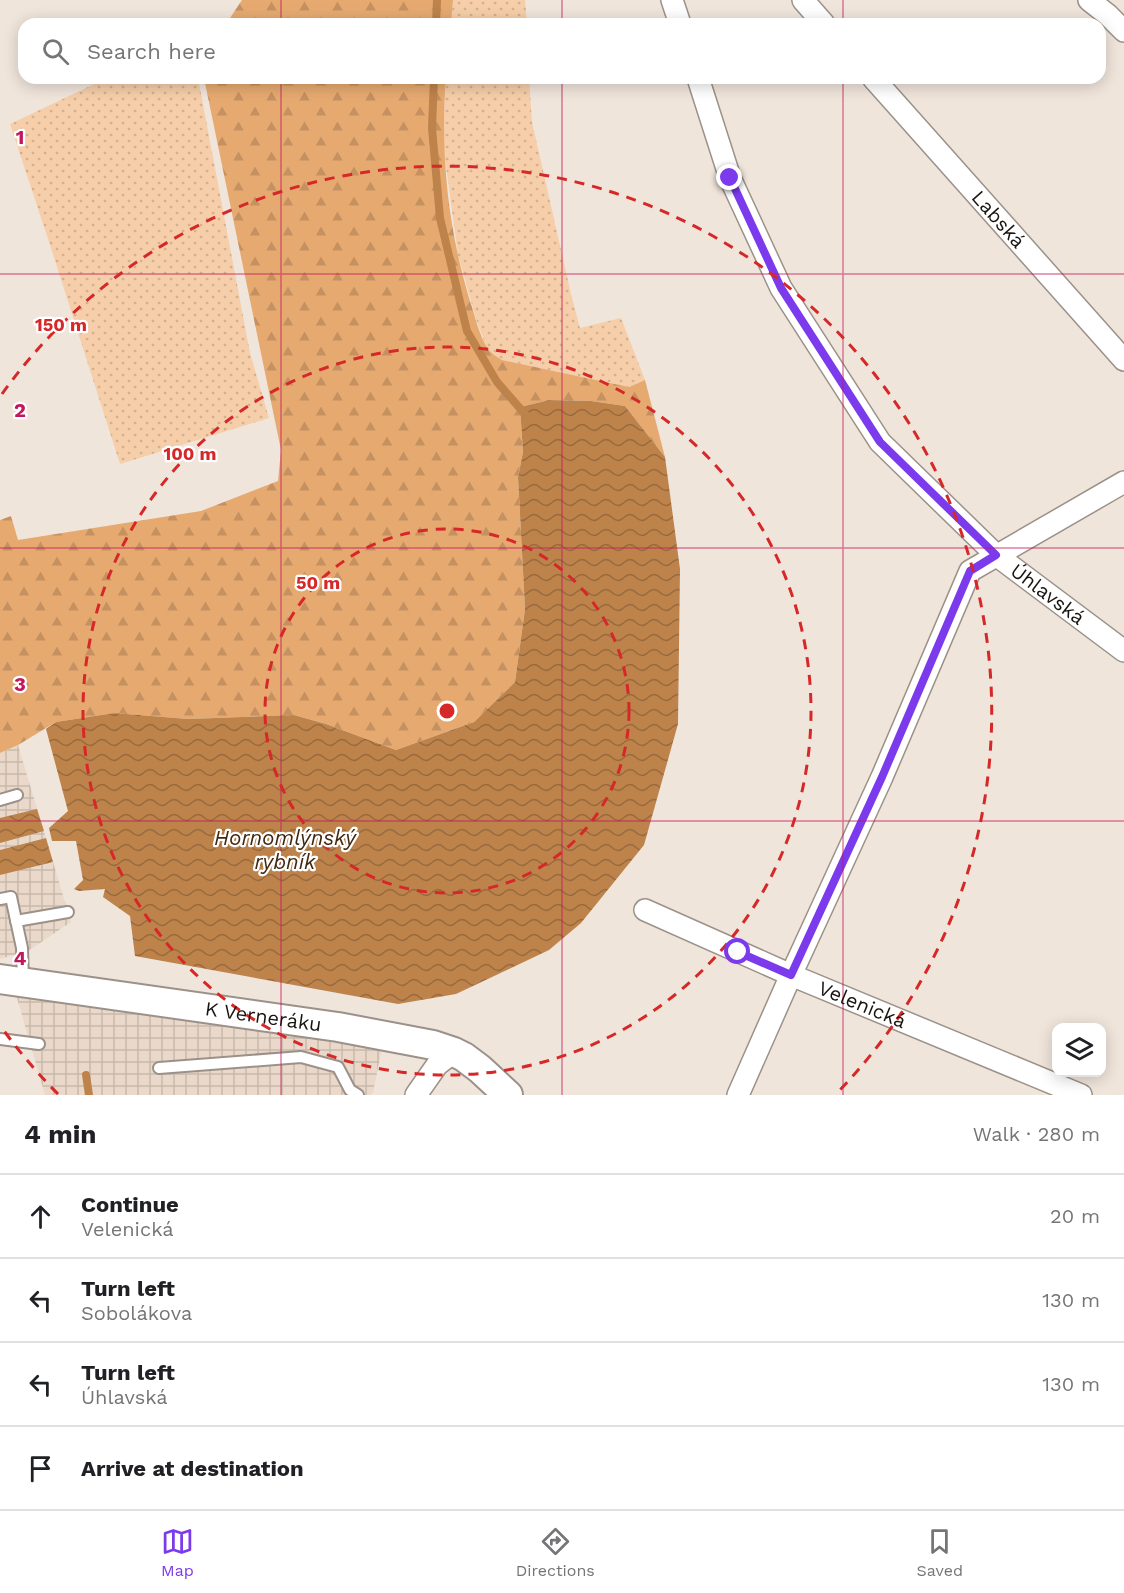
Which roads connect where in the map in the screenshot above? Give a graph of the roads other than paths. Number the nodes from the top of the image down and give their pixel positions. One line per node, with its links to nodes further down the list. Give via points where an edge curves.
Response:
1 (672, 0): 4 (street)
2 (803, 0): 5 (street)
3 (1089, 0): 6 (street)
4 (678, 18)
5 (819, 18)
6 (1124, 32)
7 (700, 84): 11 (street, Úhlavská, via 730,178 781,288 880,442)
8 (878, 84): 9 (street, Labská)
9 (1124, 360)
10 (1124, 482): 11 (street)
11 (996, 555): 12 (street, Úhlavská); 19 (street, via 970,571)
12 (1124, 651)
13 (17, 795): 14 (lane)
14 (0, 800)
15 (0, 899): 18 (lane, via 10,897)
16 (645, 910): 19 (street, Velenická)
17 (68, 912): 18 (lane)
18 (16, 921): 20 (lane, via 22,948)
19 (791, 975): 28 (street); 29 (street, Velenická)
20 (12, 980): 23 (street, K Verneráku, via 338,1027)
21 (0, 1039): 22 (lane)
22 (39, 1044)
23 (454, 1052): 26 (street, via 437,1065); 27 (street, K Verneráku)
24 (159, 1068): 25 (lane, via 301,1057 338,1067 350,1090)
25 (358, 1095)
26 (416, 1095)
27 (508, 1095)
28 (738, 1095)
29 (1081, 1095)

